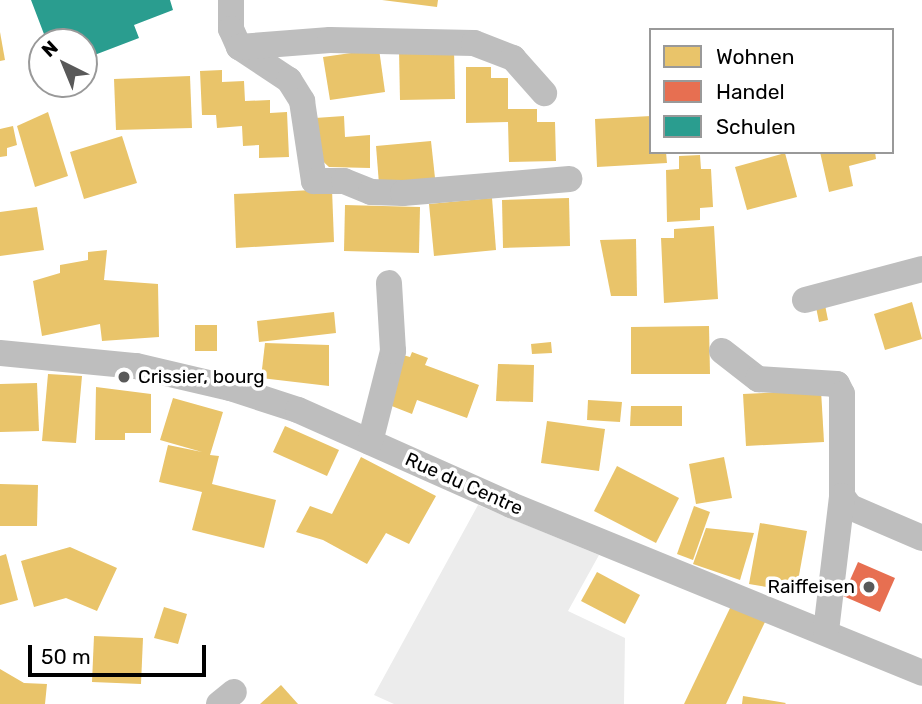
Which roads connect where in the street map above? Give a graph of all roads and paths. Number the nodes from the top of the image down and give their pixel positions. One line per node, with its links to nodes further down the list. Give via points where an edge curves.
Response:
1 (230, 0): 2 (street, via 231,29)
2 (239, 47): 3 (street, via 330,40 474,43 513,58); 4 (street, via 289,80 302,100 314,181 344,181 371,192 403,193)
3 (544, 93)
4 (569, 179)
5 (922, 269): 7 (street)
6 (389, 283): 10 (street, via 393,351)
7 (805, 300)
8 (722, 351): 11 (street, via 758,379 838,384 842,394)
9 (0, 353): 10 (street, Rue du Centre, via 129,365 186,377 299,410)
10 (370, 442): 13 (street, Rue du Centre, via 511,505)
11 (842, 496): 12 (street, via 850,507); 13 (street)
12 (922, 538)
13 (826, 631): 14 (street, Rue du Centre)
14 (919, 670)

